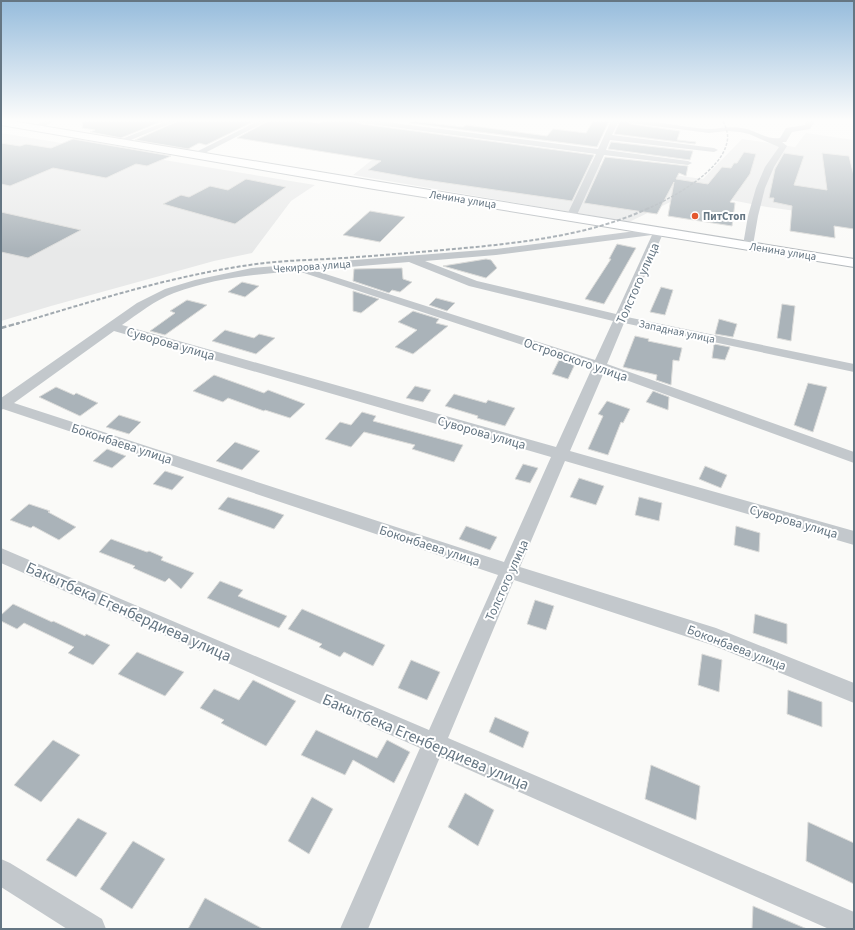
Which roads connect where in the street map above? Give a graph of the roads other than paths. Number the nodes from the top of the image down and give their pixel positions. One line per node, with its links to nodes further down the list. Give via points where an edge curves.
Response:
1 (251, 164): 4 (main road, Ленина улица)
2 (596, 164): 4 (street)
3 (771, 164): 6 (street, via 757,197)
4 (572, 217): 5 (main road, Ленина улица)
5 (659, 231): 6 (main road, Ленина улица); 7 (street, Чекирова улица, via 496,252); 10 (street, Толстого улица)
6 (748, 245): 8 (main road, Ленина улица)
7 (410, 259): 9 (street, Чекирова улица); 10 (street, Западная улица, via 473,284)
8 (854, 263)
9 (296, 268): 11 (street, Чекирова улица, via 252,271 184,286 148,302); 12 (street, Островского улица)
10 (621, 319): 12 (street, Толстого улица); 13 (street, Западная улица)
11 (111, 326): 14 (street, Чекирова улица); 15 (street, Суворова улица)
12 (600, 366): 15 (street, Толстого улица); 16 (street, Островского улица)
13 (854, 368)
14 (2, 405): 19 (street, Боконбаева улица)
15 (561, 455): 17 (street, Суворова улица); 19 (street, Толстого улица)
16 (854, 458)
17 (854, 538)
18 (1, 555): 21 (street, Бакытбека Егенбердиева улица)
19 (509, 571): 20 (street, Боконбаева улица, via 716,637); 21 (street, Толстого улица)
20 (854, 693)
21 (434, 745): 23 (street, Бакытбека Егенбердиева улица); 25 (street, Толстого улица)
22 (1, 872): 24 (street)
23 (852, 925)
24 (92, 929)
25 (354, 929)

